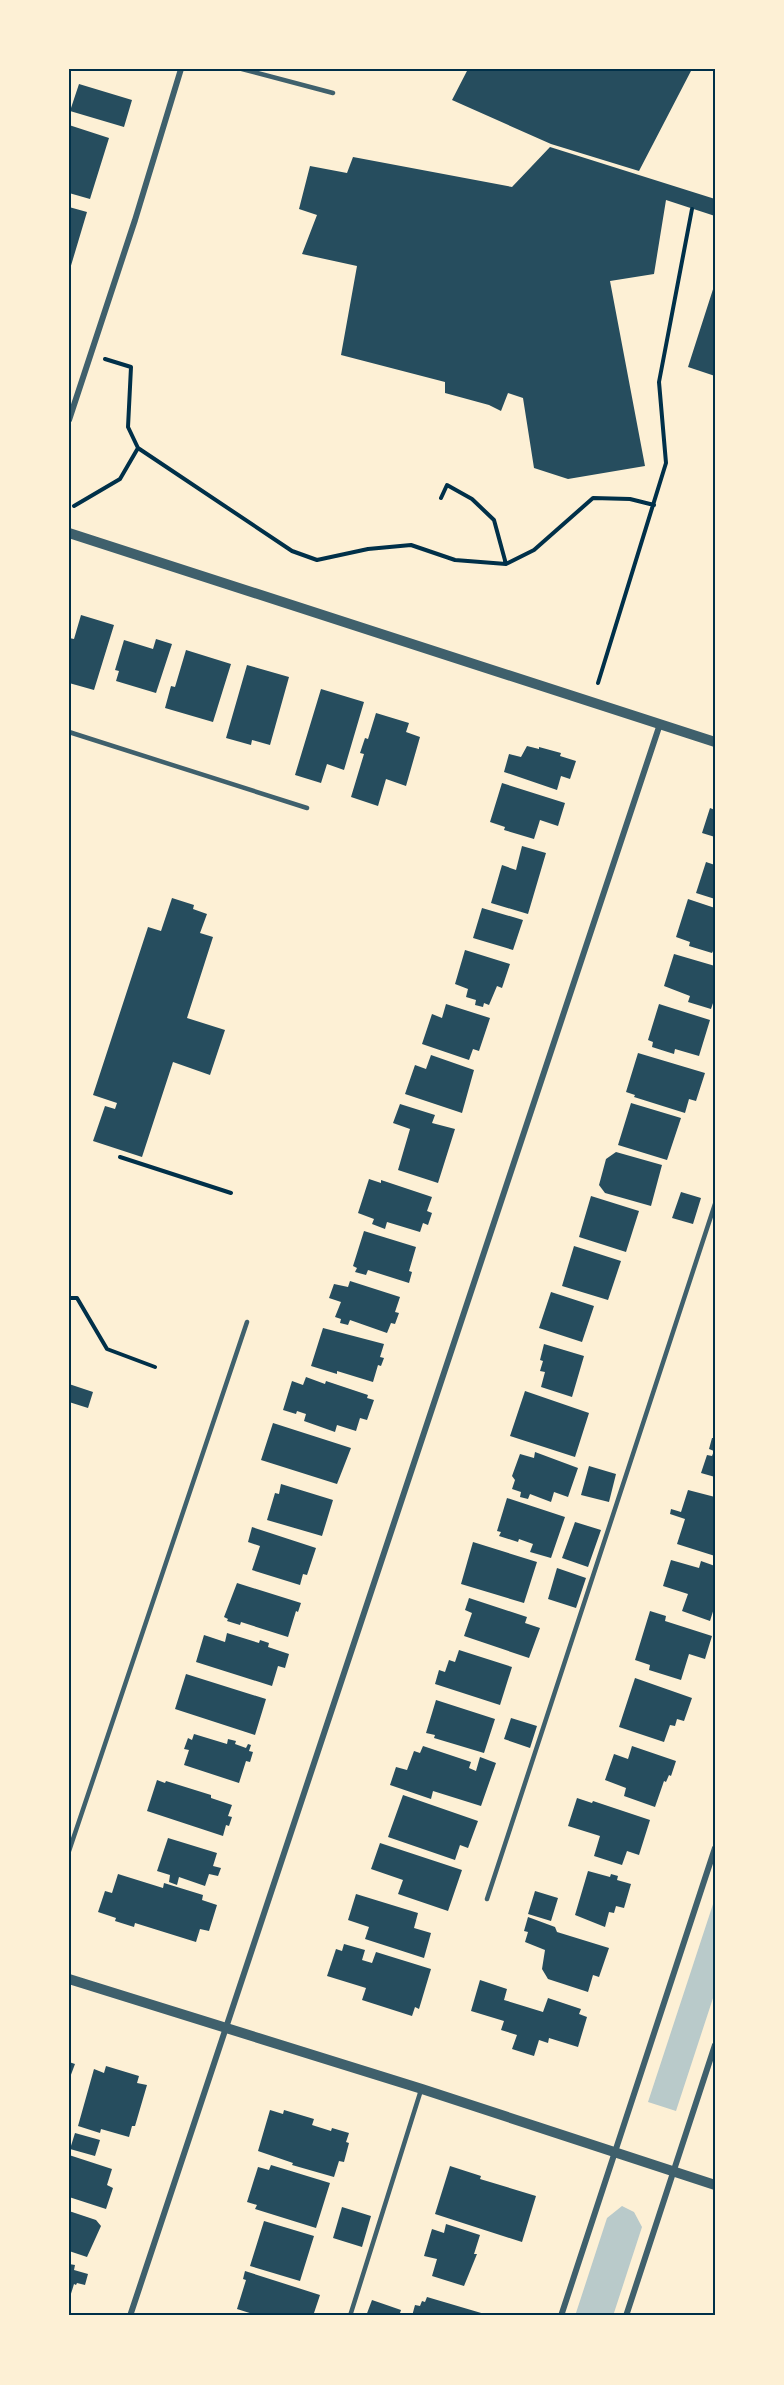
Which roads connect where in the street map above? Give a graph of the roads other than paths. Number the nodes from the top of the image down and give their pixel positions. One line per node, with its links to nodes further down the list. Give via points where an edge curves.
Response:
1 (181, 69): 4 (street)
2 (242, 69): 3 (lane)
3 (333, 93)
4 (69, 420)
5 (69, 532): 6 (street)
6 (660, 724): 8 (street); 16 (street)
7 (69, 732): 9 (lane)
8 (715, 742)
9 (307, 808)
10 (715, 1204): 14 (lane)
11 (248, 1322): 13 (lane)
12 (715, 1848): 19 (street)
13 (69, 1851)
14 (487, 1899)
15 (69, 1979): 16 (street)
16 (224, 2028): 18 (street); 22 (street)
17 (715, 2045): 20 (street)
18 (422, 2089): 19 (street); 23 (lane)
19 (615, 2152): 20 (street); 24 (street)
20 (674, 2171): 21 (street); 25 (street)
21 (715, 2185)
22 (130, 2316)
23 (350, 2316)
24 (561, 2316)
25 (626, 2316)

